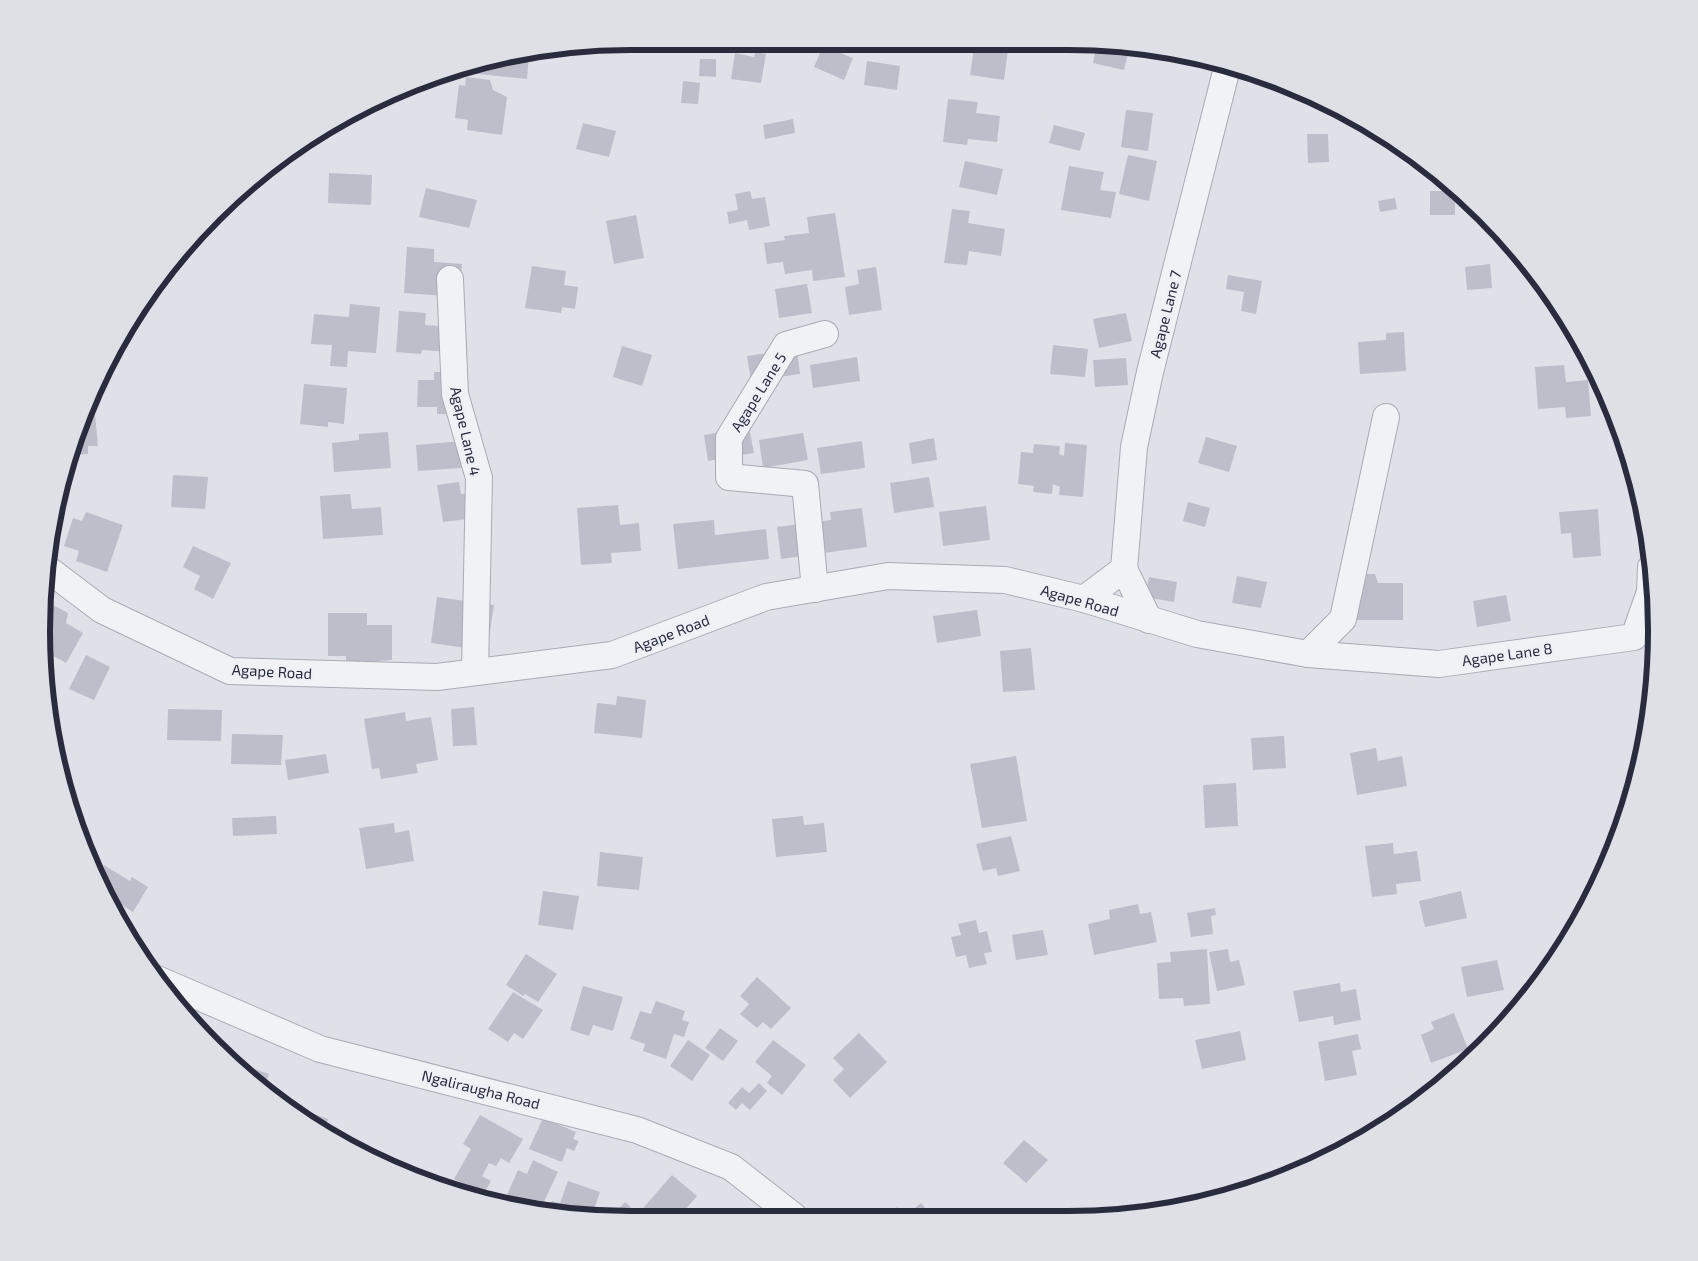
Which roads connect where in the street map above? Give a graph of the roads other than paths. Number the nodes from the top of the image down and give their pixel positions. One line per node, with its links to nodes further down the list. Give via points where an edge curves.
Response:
1 (1226, 72): 5 (street, Agape Lane 7, via 1134,447)
2 (450, 279): 12 (street, Agape Lane 4, via 455,394 479,478)
3 (825, 334): 7 (street, Agape Lane 5, via 786,345 730,438 729,477 804,484)
4 (1386, 417): 11 (street, via 1343,619)
5 (1124, 569): 8 (street); 10 (street)
6 (53, 573): 12 (street, Agape Road, via 102,610 230,671 437,677)
7 (814, 589): 8 (street, Agape Road, via 888,576 1005,580); 12 (street, Agape Road, via 766,597 612,655)
8 (1084, 599): 10 (street, Agape Road)
9 (1647, 600): 11 (street, Agape Lane 8, via 1634,637 1439,664)
10 (1149, 620): 11 (street, Agape Road, via 1197,634)
11 (1308, 654)
12 (475, 672)
13 (171, 985): 14 (street, Ngaliraugha Road, via 320,1049 637,1130 731,1167)
14 (787, 1211)

